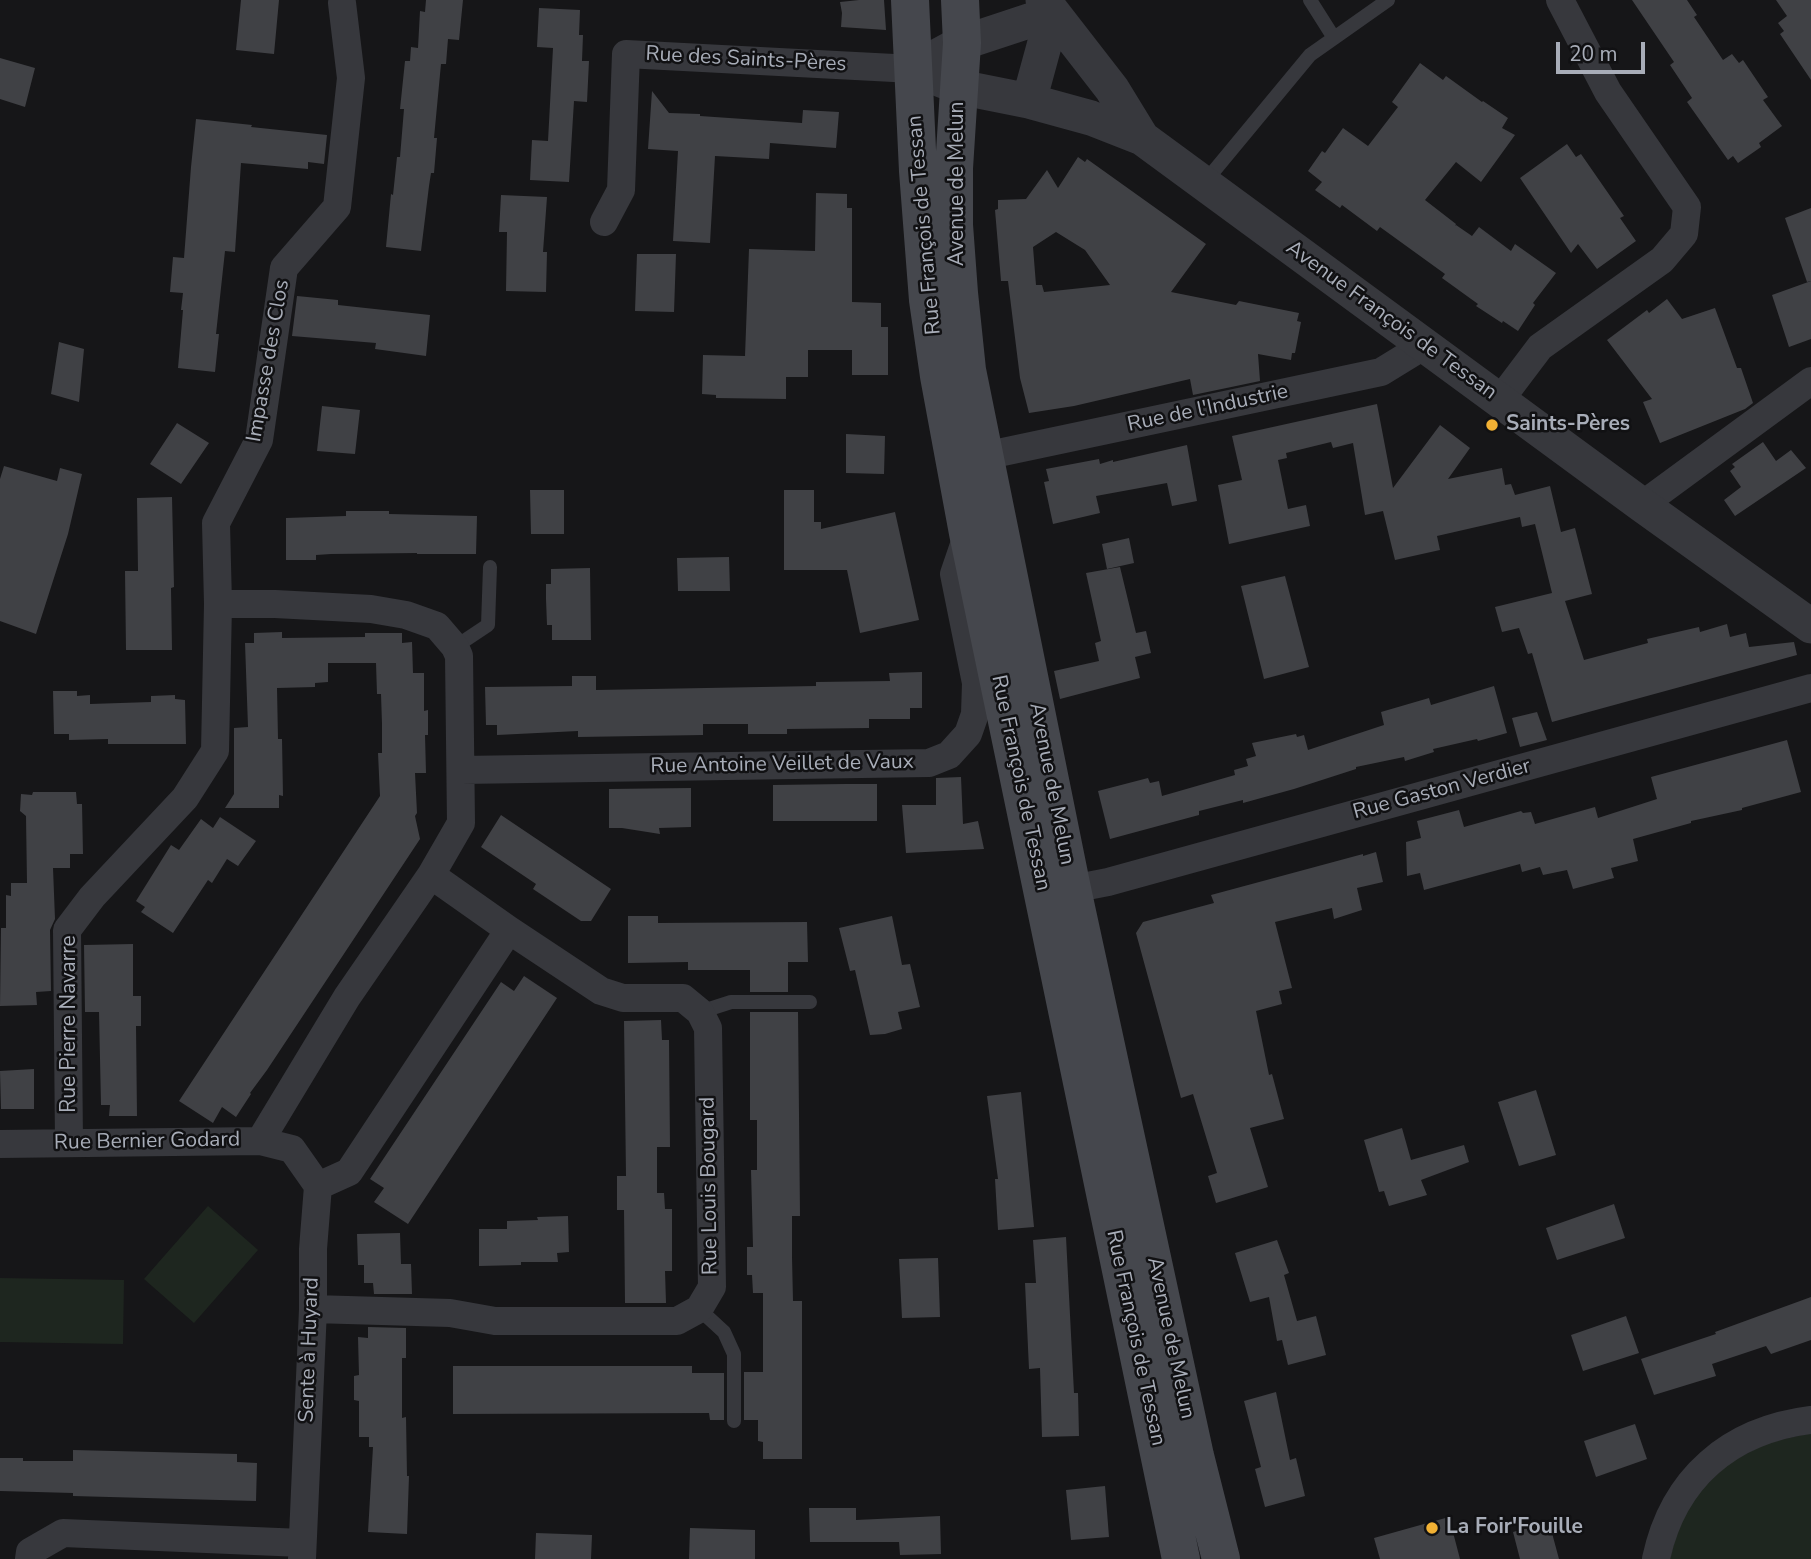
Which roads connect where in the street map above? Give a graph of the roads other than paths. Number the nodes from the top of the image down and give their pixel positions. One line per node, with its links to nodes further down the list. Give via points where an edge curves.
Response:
1 (910, 0): 10 (main road, Rue François de Tessan)
2 (960, 0): 9 (main road, Avenue de Melun)
3 (1310, 0): 8 (lane)
4 (1388, 0): 8 (lane)
5 (1560, 0): 18 (street, via 1608,92 1687,207 1684,234 1662,260 1540,347)
6 (342, 3): 23 (street, Impasse des Clos, via 351,78 337,207 285,268 259,440 216,523)
7 (1048, 6): 9 (street); 12 (street); 13 (street, via 1112,89)
8 (1334, 37): 14 (lane, via 1310,55)
9 (962, 43): 10 (street); 11 (main road, Avenue de Melun)
10 (913, 69): 11 (street); 15 (street, Rue des Saints-Pères, via 626,54 621,190); 21 (main road, Rue François de Tessan, via 928,300)
11 (959, 87): 12 (street); 19 (main road, Avenue de Melun, via 955,239 967,370)
12 (1030, 101): 13 (street)
13 (1142, 138): 14 (street, Avenue François de Tessan)
14 (1204, 183): 16 (street, Avenue François de Tessan)
15 (604, 222)
16 (1424, 345): 18 (street, Avenue François de Tessan); 19 (street, Rue de l'Industrie, via 1381,372)
17 (1811, 381): 20 (street)
18 (1500, 400): 20 (street, Avenue François de Tessan)
19 (984, 456): 29 (main road, Avenue de Melun)
20 (1642, 505): 24 (street, Avenue François de Tessan)
21 (968, 533): 27 (street, Rue Antoine Veillet de Vaux, via 954,574 976,683 975,714 968,734 949,755 929,763); 43 (main road, Rue François de Tessan)
22 (490, 567): 25 (lane, via 488,625)
23 (218, 604): 25 (street, via 371,609 406,615 437,626); 34 (street, Rue Pierre Navarre, via 215,751 185,798 67,930)
24 (1811, 626)
25 (455, 646): 27 (street, via 459,656)
26 (1811, 688): 29 (street, Rue Gaston Verdier)
27 (461, 770): 28 (street, via 461,823)
28 (431, 875): 30 (street); 33 (street, via 348,997)
29 (1072, 888): 44 (main road, Avenue de Melun)
30 (509, 930): 32 (street, via 601,991 623,998 683,998); 36 (street, via 349,1172)
31 (810, 1002): 32 (lane, via 731,1002)
32 (700, 1012): 38 (street, Rue Louis Bougard, via 708,1028 712,1287)
33 (260, 1141): 34 (street, Rue Bernier Godard); 36 (street, Rue Bernier Godard, via 292,1149)
34 (69, 1143): 35 (street, Rue Bernier Godard)
35 (0, 1144)
36 (318, 1186): 37 (street, Sente à Huyard)
37 (313, 1309): 38 (street, via 450,1313 495,1321 677,1321); 41 (street, Sente à Huyard)
38 (699, 1309): 40 (lane, via 724,1332 734,1354)
39 (1811, 1420): 45 (street, via 1754,1433 1725,1450 1697,1476 1674,1507)
40 (734, 1421)
41 (302, 1551): 42 (street, via 63,1533 30,1552)
42 (29, 1559)
43 (1181, 1559)
44 (1221, 1559)
45 (1656, 1559)

